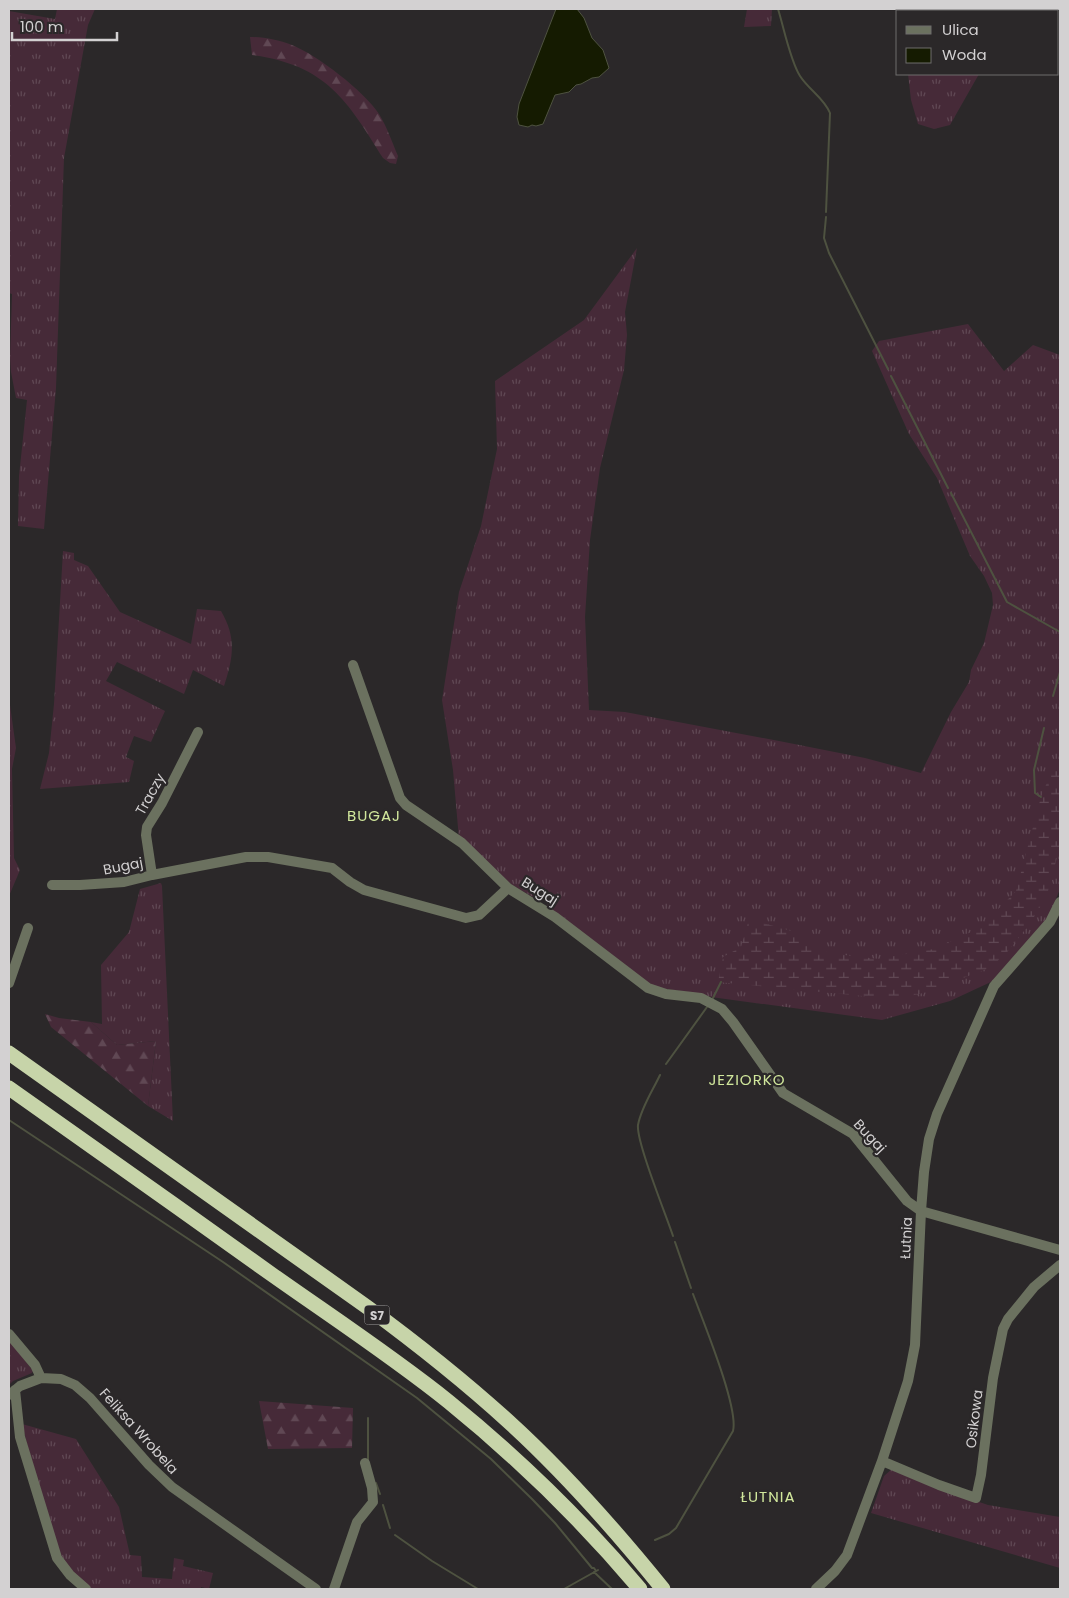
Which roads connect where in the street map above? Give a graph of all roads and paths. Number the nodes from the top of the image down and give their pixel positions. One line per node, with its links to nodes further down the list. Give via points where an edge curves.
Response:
1 (353, 665): 5 (street, via 400,798 462,843)
2 (198, 732): 3 (street, Traczy, via 147,827)
3 (152, 875): 4 (street, Bugaj, via 130,881); 5 (street, Bugaj, via 246,857 268,857 332,868 364,890 466,918 479,915)
4 (52, 885)
5 (508, 888): 11 (street, Bugaj, via 555,917 648,988 666,994 701,998 722,1009 783,1093 853,1134 907,1201)
6 (1059, 907): 11 (street, Łutnia, via 1037,938 994,986 968,1042 929,1140)
7 (28, 928): 8 (street)
8 (9, 983)
9 (9, 1053): 23 (highway, S7, via 367,1307 465,1383 536,1448 608,1524)
10 (9, 1088): 22 (highway, S7, via 447,1400 554,1495)
11 (921, 1211): 12 (street); 17 (street, Łutnia, via 915,1345 908,1381)
12 (1060, 1250)
13 (1060, 1265): 17 (street, Osikowa, via 1034,1287 1003,1328 976,1498)
14 (9, 1334): 15 (street)
15 (41, 1378): 16 (street, via 27,1382); 20 (street, Feliksa Wrobela, via 61,1379 82,1389 172,1487)
16 (12, 1393): 19 (street, via 20,1437 57,1558)
17 (882, 1461): 24 (street, Łutnia, via 847,1555)
18 (365, 1463): 21 (street, via 373,1502 356,1522)
19 (86, 1589)
20 (316, 1589)
21 (334, 1589)
22 (640, 1589)
23 (663, 1589)
24 (816, 1589)

